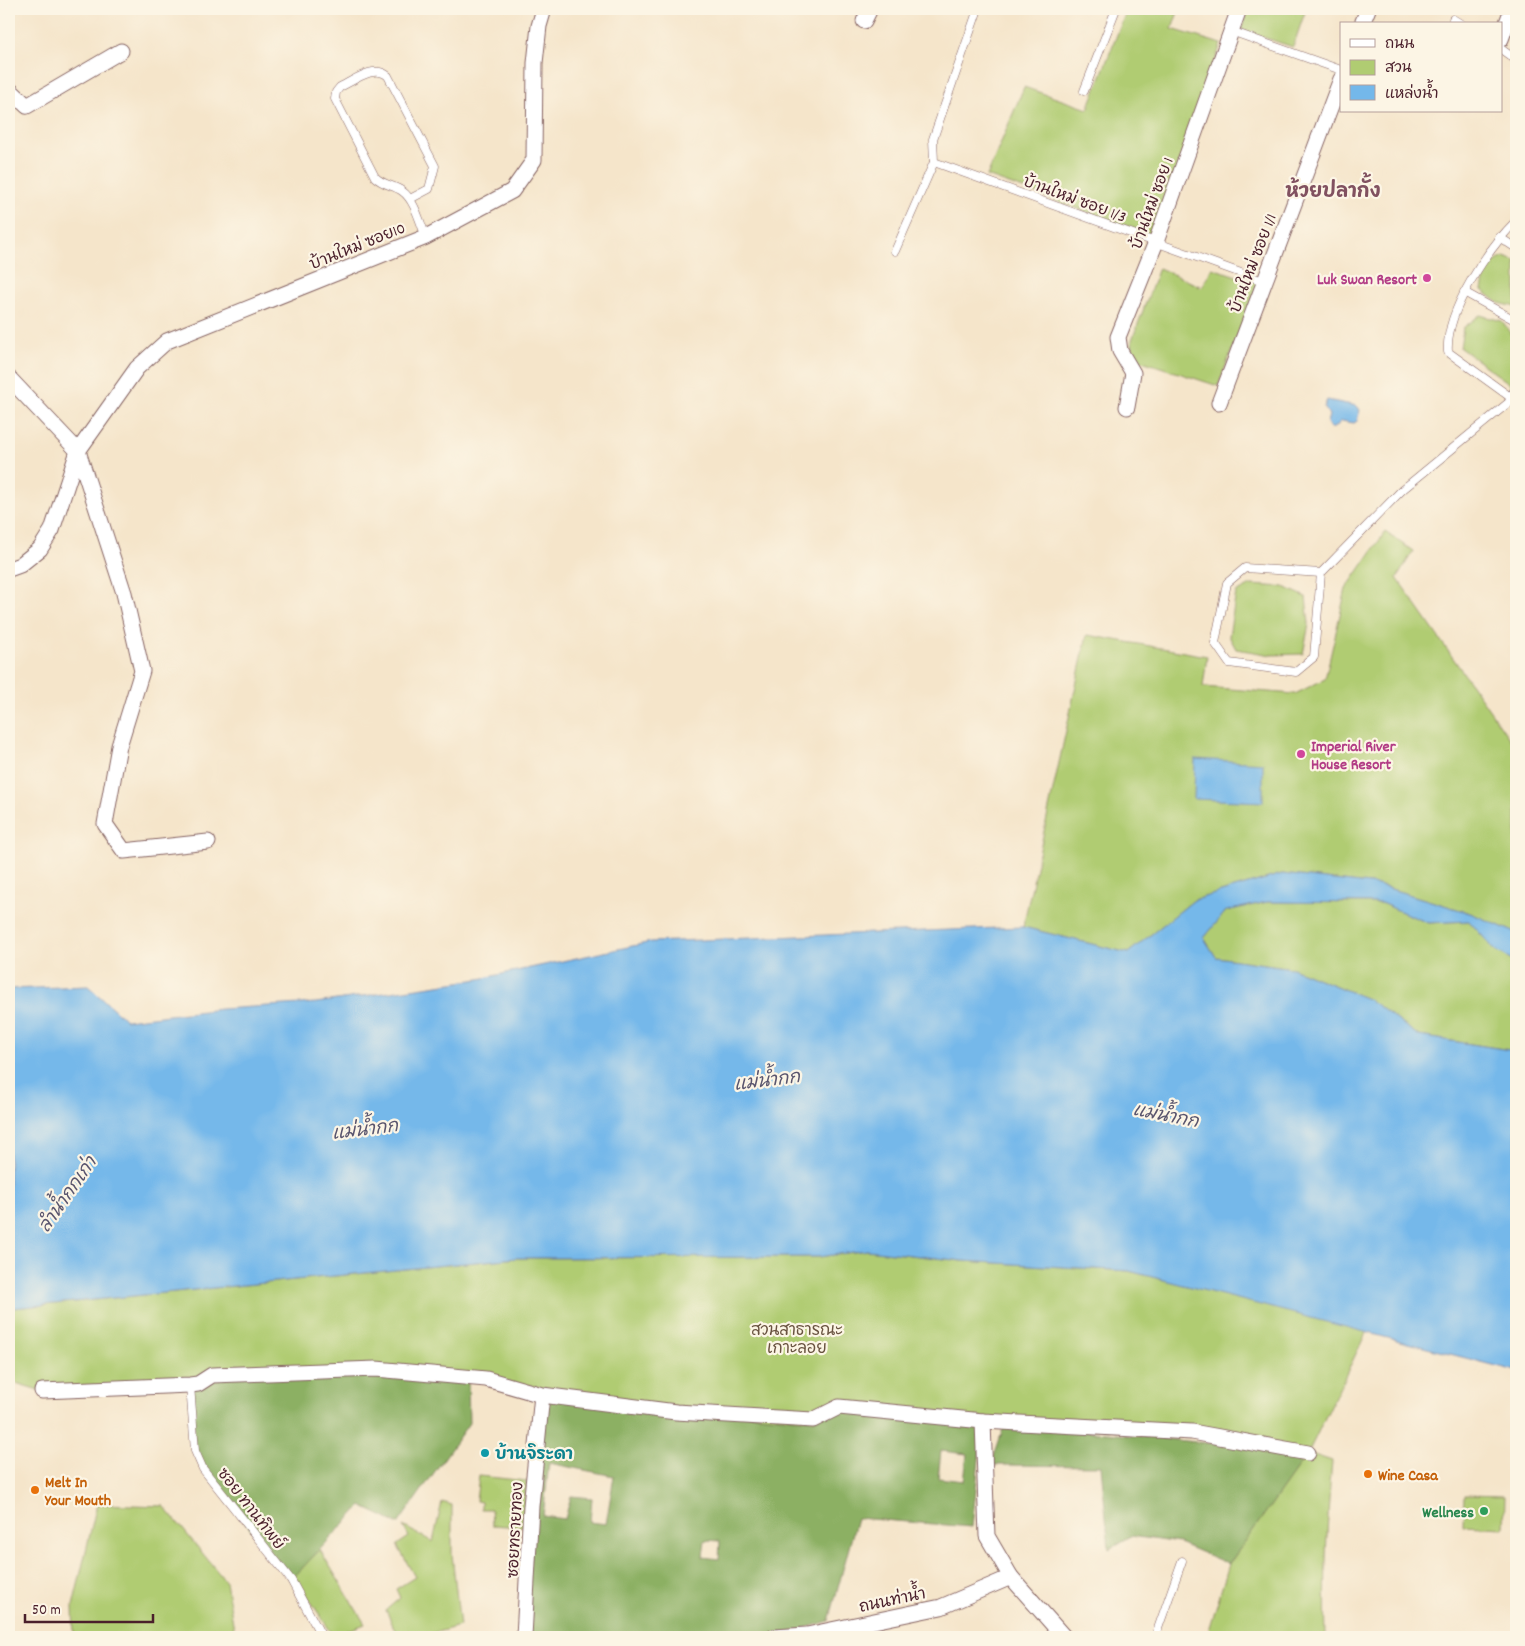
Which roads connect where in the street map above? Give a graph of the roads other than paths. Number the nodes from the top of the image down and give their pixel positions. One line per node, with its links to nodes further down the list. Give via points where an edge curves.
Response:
1 (544, 9): 22 (street, บ้านใหม่ ซอย10, via 535,63 534,160 512,191)
2 (978, 9): 19 (lane, via 933,139)
3 (1116, 9): 18 (lane)
4 (1239, 9): 10 (street, บ้านใหม่ ซอย 1)
5 (1368, 9): 8 (street)
6 (1512, 9): 11 (street)
7 (1453, 19): 9 (lane)
8 (1363, 22)
9 (1458, 22)
10 (1231, 32): 15 (lane); 24 (street, บ้านใหม่ ซอย 1)
11 (1502, 36)
12 (1502, 50): 14 (lane)
13 (121, 52): 17 (street, via 27,106)
14 (1516, 60)
15 (1340, 70)
16 (1340, 82): 27 (street, บ้านใหม่ ซอย 1/1)
17 (9, 89)
18 (1084, 91)
19 (934, 162): 24 (lane, บ้านใหม่ ซอย 1/3); 26 (lane)
20 (410, 199): 20 (lane, via 429,189 435,166 388,76 375,70 340,87 335,99 375,177); 22 (lane)
21 (1516, 221): 23 (lane)
22 (426, 237): 34 (street, บ้านใหม่ ซอย10, via 167,341 137,368)
23 (1499, 237): 25 (lane); 28 (lane)
24 (1156, 242): 27 (lane, บ้านใหม่ ซอย 1/3); 33 (street, บ้านใหม่ ซอย 1, via 1118,337 1120,351 1133,373)
25 (1516, 248)
26 (895, 251)
27 (1263, 281): 32 (street, บ้านใหม่ ซอย 1/1)
28 (1464, 292): 29 (lane); 31 (lane, via 1447,339 1448,352)
29 (1516, 318)
30 (9, 378): 34 (street)
31 (1514, 397): 36 (lane, via 1402,490)
32 (1219, 403)
33 (1127, 407)
34 (78, 451): 35 (street, บ้านใหม่ ซอย10, via 52,530 40,549 20,565); 37 (street, via 124,593 142,671 119,746 105,824 124,851)
35 (9, 569)
36 (1321, 573): 36 (lane, via 1245,568 1227,583 1215,643 1229,663 1296,672 1314,657)
37 (208, 842)
38 (190, 1385): 39 (street); 40 (street, via 212,1375 376,1369 486,1379); 45 (lane, ซอย ทานทิพย์, via 195,1451 203,1469 291,1580)
39 (42, 1391)
40 (542, 1396): 41 (street, via 676,1412 813,1420 839,1406); 46 (street, ซอยทรายทอง, via 531,1506)
41 (984, 1421): 42 (street, via 1192,1432); 44 (street, via 987,1536)
42 (1308, 1453)
43 (1182, 1561): 50 (lane)
44 (1011, 1577): 48 (street, ถนนท่าน้ำ, via 941,1607 808,1635); 49 (street)
45 (322, 1637)
46 (524, 1637)
47 (774, 1637): 48 (street, ถนนท่าน้ำ)
48 (781, 1637)
49 (1064, 1637)
50 (1155, 1637)

